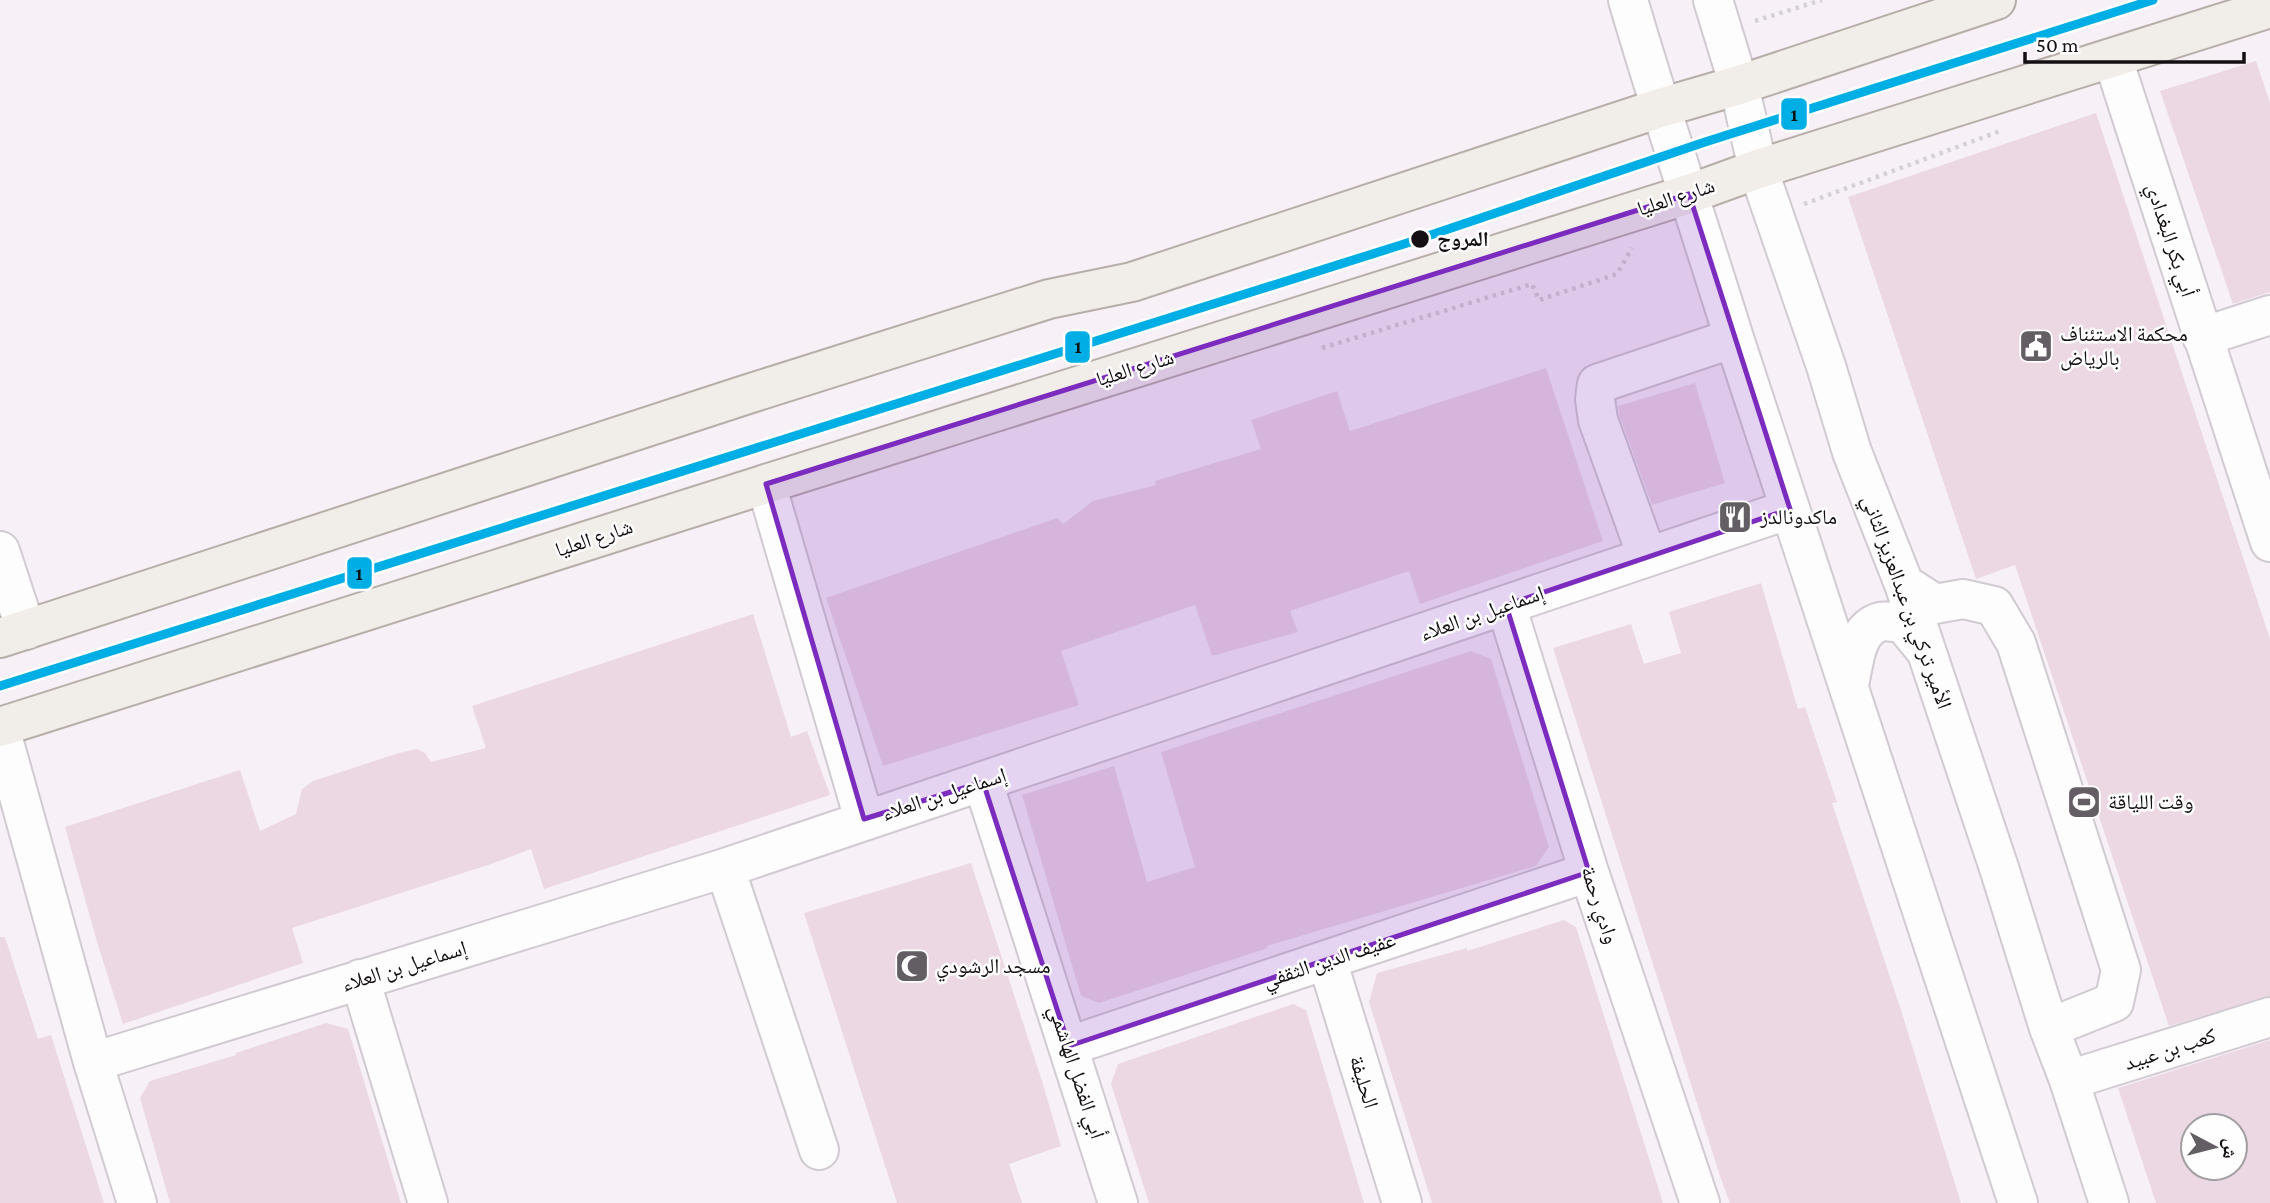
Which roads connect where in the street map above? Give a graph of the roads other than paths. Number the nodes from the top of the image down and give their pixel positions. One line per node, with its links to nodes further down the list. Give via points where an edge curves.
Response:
1 (1628, 0): 7 (street)
2 (1996, 0): 6 (main road)
3 (2270, 8): 5 (main road, شارع العليا)
4 (1718, 17): 6 (street, الأمير تركي بن عبدالعزيز الثاني)
5 (2113, 59): 8 (main road, شارع العليا); 13 (street, أبي بكر البغدادي)
6 (1739, 85): 7 (main road); 8 (street, الأمير تركي بن عبدالعزيز الثاني)
7 (1660, 108): 9 (street); 22 (main road, via 1132,282 1049,299 735,398)
8 (1758, 169): 9 (main road, شارع العليا); 10 (street, الأمير تركي بن عبدالعزيز الثاني)
9 (1689, 194): 11 (street); 15 (main road, شارع العليا)
10 (1788, 211): 11 (street, via 1743,196 1717,200); 20 (street, الأمير تركي بن عبدالعزيز الثاني, via 1852,452)
11 (1702, 235): 14 (street)
12 (2270, 315): 13 (street)
13 (2202, 337): 17 (street, أبي بكر البغدادي)
14 (1734, 338): 16 (street); 19 (street, via 1597,384 1598,420)
15 (766, 484): 25 (main road, شارع العليا); 27 (street)
16 (1790, 509): 19 (street, إسماعيل بن العلاء); 24 (street)
17 (2270, 542)
18 (0, 551): 22 (street)
19 (1647, 556): 21 (street, إسماعيل بن العلاء)
20 (1904, 584): 23 (street, الأمير تركي بن عبدالعزيز الثاني); 33 (street, via 1935,604 1963,599 1994,606 2016,643 2121,970 2114,1002)
21 (1506, 605): 26 (street, إسماعيل بن العلاء); 29 (street, وادي رحمة)
22 (13, 634)
23 (1927, 653): 24 (street, via 1903,623 1881,621 1866,629 1859,642); 33 (street, الأمير تركي بن عبدالعزيز الثاني)
24 (1849, 685): 43 (street)
25 (0, 728): 35 (street)
26 (983, 782): 27 (street, إسماعيل بن العلاء); 34 (street, أبي الفضل الهاشمي)
27 (864, 819): 28 (street, إسماعيل بن العلاء)
28 (725, 868): 31 (street, إسماعيل بن العلاء); 37 (street)
29 (1589, 872): 30 (street, عفيف الدين الثقفي); 42 (street, وادي رحمة)
30 (1327, 960): 34 (street, عفيف الدين الثقفي); 41 (street, الحليفة)
31 (360, 979): 35 (street, إسماعيل بن العلاء); 39 (street)
32 (2270, 1017): 36 (street, كعب بن عبيد)
33 (2049, 1028): 36 (street, الأمير تركي بن عبدالعزيز الثاني)
34 (1069, 1046): 40 (street, أبي الفضل الهاشمي)
35 (93, 1062): 38 (street)
36 (2069, 1080): 44 (street, الأمير تركي بن عبدالعزيز الثاني)
37 (819, 1150)
38 (137, 1203)
39 (428, 1203)
40 (1118, 1203)
41 (1402, 1203)
42 (1700, 1203)
43 (2018, 1203)
44 (2109, 1203)

